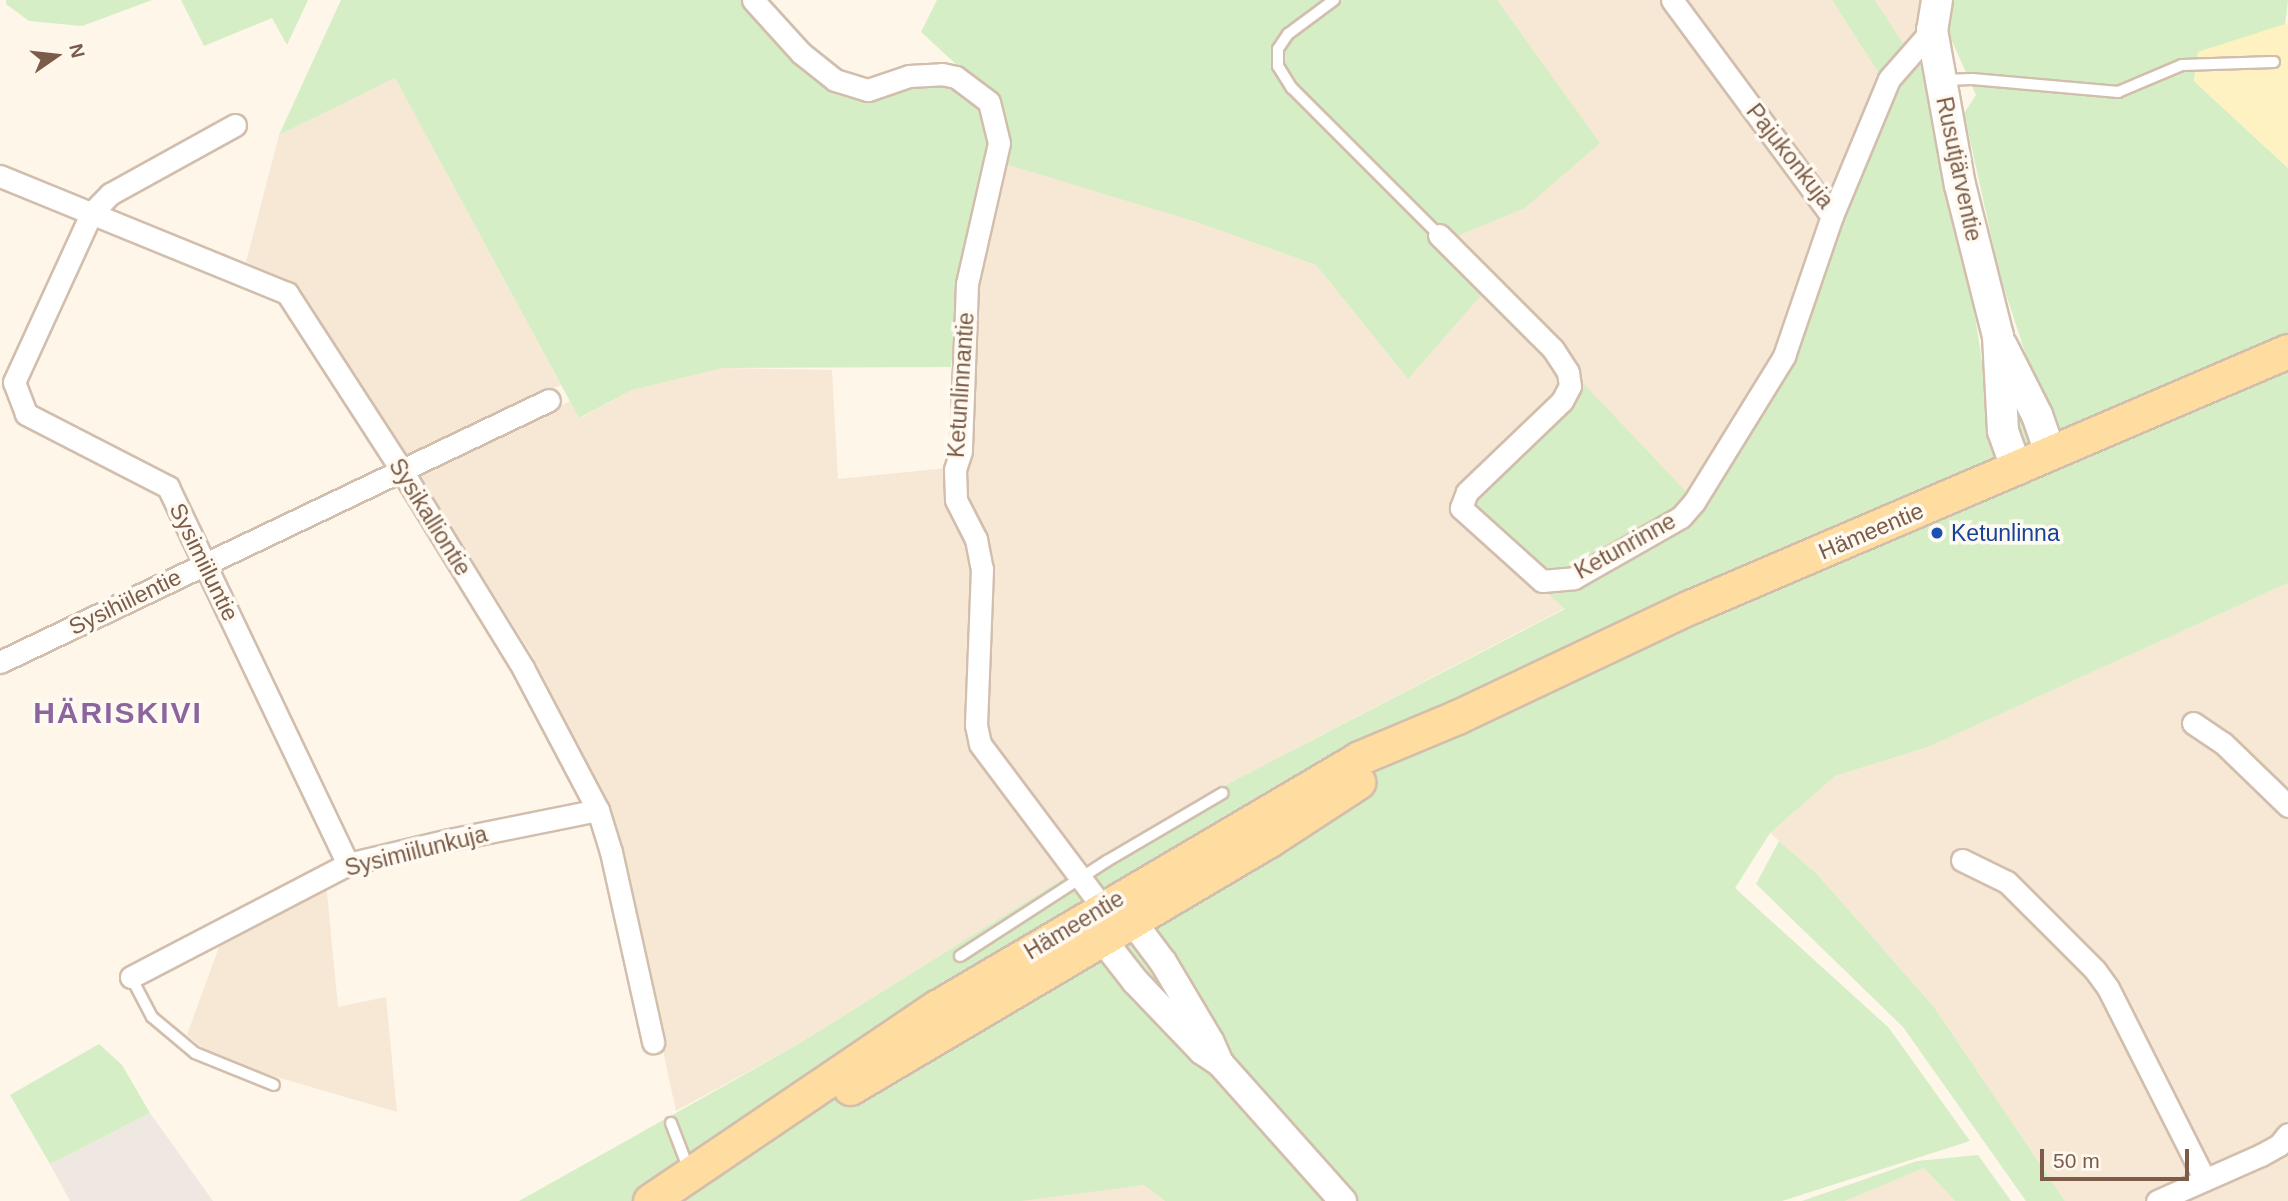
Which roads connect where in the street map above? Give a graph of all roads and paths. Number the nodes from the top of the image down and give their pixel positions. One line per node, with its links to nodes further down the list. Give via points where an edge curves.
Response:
1 (753, 0): 28 (street, Ketunlinnantie, via 801,53 835,80 868,90 909,76 942,74 957,77 989,102 999,143 967,284 961,451 955,470 956,500 976,539 982,569 976,725 980,744)
2 (1334, 0): 12 (lane, via 1288,34 1278,49 1278,66 1292,88)
3 (1672, 0): 11 (street, Pajukonkuja)
4 (1937, 0): 5 (main road, Rusutjärventie)
5 (1932, 30): 7 (main road, Rusutjärventie); 11 (street, Pajukonkuja, via 1889,79)
6 (2274, 62): 7 (lane, via 2182,65 2118,92)
7 (1941, 80): 13 (main road, Rusutjärventie, via 1960,186)
8 (235, 125): 10 (street, via 110,194)
9 (0, 176): 10 (street, Sysikalliontie)
10 (91, 214): 18 (street, Sysikalliontie, via 287,293); 19 (street, Sysimiiluntie, via 14,382 26,414 168,487)
11 (1832, 216): 12 (street, Ketunrinne, via 1784,356 1695,502 1681,517 1574,578 1542,581 1461,508 1467,492 1562,401 1570,386 1569,372 1553,349)
12 (1439, 235)
13 (1997, 336): 16 (main road, Rusutjärventie, via 2037,415); 17 (main road, Rusutjärventie, via 2003,431)
14 (2288, 351): 16 (main road, Hämeentie)
15 (550, 400): 18 (street, Sysihiilentie)
16 (2051, 455): 17 (main road, Hämeentie)
17 (2017, 470): 21 (main road, Hämeentie, via 1690,607)
18 (402, 471): 19 (street, Sysihiilentie); 25 (street, Sysikalliontie, via 523,668)
19 (205, 563): 20 (street, Sysihiilentie); 27 (street, Sysimiiluntie)
20 (0, 662)
21 (1457, 717): 29 (main road, Hämeentie, via 1268,841); 30 (main road, Hämeentie, via 1360,758)
22 (2193, 723): 24 (street, via 2223,743)
23 (1223, 793): 28 (lane)
24 (2288, 806)
25 (598, 810): 27 (street, Sysimiilunkuja); 33 (street, Sysikalliontie)
26 (1962, 860): 39 (street, via 2007,882 2095,970)
27 (348, 864): 32 (street, Sysimiilunkuja)
28 (1082, 879): 30 (street, Ketunlinnantie); 31 (lane)
29 (1133, 922): 30 (main road, Hämeentie); 34 (street, via 1163,962)
30 (1103, 924): 34 (street, via 1135,981 1202,1051); 38 (main road, Hämeentie, via 937,1007)
31 (960, 956)
32 (131, 977): 35 (lane, via 152,1017 195,1053)
33 (653, 1042)
34 (1220, 1063): 42 (street)
35 (274, 1085)
36 (671, 1124): 38 (lane)
37 (2285, 1147): 39 (street)
38 (692, 1172): 40 (main road, Hämeentie); 41 (main road, Hämeentie)
39 (2204, 1178): 43 (street)
40 (642, 1201)
41 (650, 1201)
42 (1343, 1201)
43 (2157, 1201)

